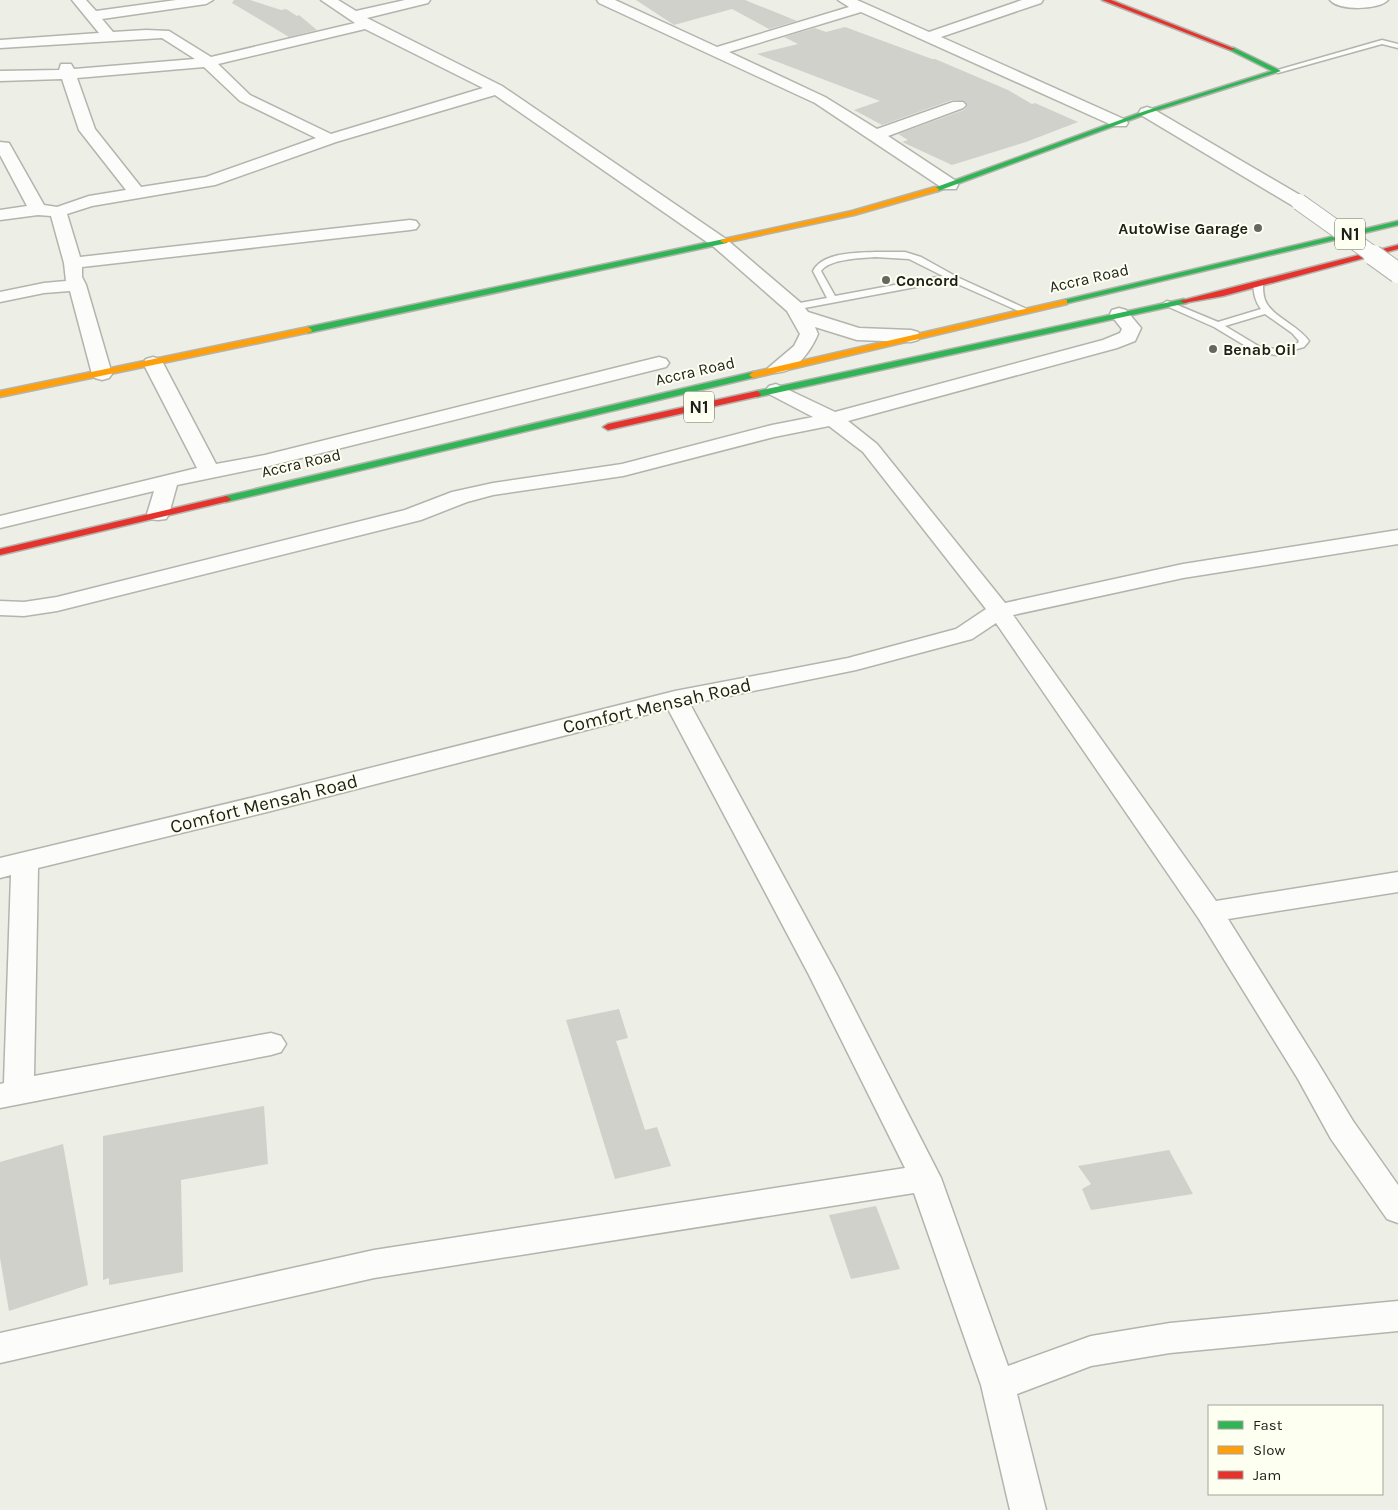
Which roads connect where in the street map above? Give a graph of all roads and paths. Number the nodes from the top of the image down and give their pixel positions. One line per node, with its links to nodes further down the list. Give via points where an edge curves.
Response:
1 (79, 0): 12 (street)
2 (206, 0): 12 (street)
3 (328, 0): 13 (street)
4 (423, 0): 13 (street)
5 (604, 0): 18 (street)
6 (845, 0): 11 (street)
7 (1036, 0): 14 (street)
8 (1105, 0): 21 (main road, via 1244,53)
9 (1337, 0): 10 (street, via 1362,4)
10 (1381, 0)
11 (861, 8): 14 (street); 18 (street)
12 (92, 16): 15 (street)
13 (361, 20): 19 (street); 23 (street)
14 (928, 36): 26 (street)
15 (110, 37): 16 (street); 19 (street, via 164,34)
16 (0, 44)
17 (1398, 46): 21 (lane, via 1382,42)
18 (714, 52): 27 (street, via 820,100)
19 (208, 62): 20 (street); 28 (street, via 245,98)
20 (68, 71): 22 (street); 31 (street, via 87,130)
21 (1278, 71): 25 (main road)
22 (0, 76)
23 (497, 89): 28 (street); 37 (street)
24 (958, 105): 27 (street)
25 (1147, 112): 26 (main road); 40 (street, bridge, via 1299,202)
26 (1120, 123): 30 (main road)
27 (875, 135): 30 (street)
28 (330, 139): 31 (street, via 209,182)
29 (4, 146): 32 (street)
30 (950, 186): 37 (main road, via 854,212)
31 (138, 194): 33 (street, via 89,201)
32 (38, 210): 33 (street); 34 (street)
33 (58, 212): 39 (street)
34 (0, 215)
35 (1398, 223): 47 (main road, Accra Road / N1)
36 (410, 225): 39 (street)
37 (720, 242): 49 (street); 53 (main road)
38 (1398, 247): 42 (main road, Accra Road / N1)
39 (73, 263): 43 (street, via 73,277)
40 (1398, 272)
41 (954, 279): 45 (lane, via 929,281); 45 (lane, via 906,255 854,256 822,265 817,271); 47 (lane)
42 (1258, 284): 46 (main road, Accra Road / N1); 48 (lane, via 1261,303)
43 (77, 285): 44 (street); 55 (street)
44 (0, 297)
45 (833, 301): 49 (lane)
46 (1167, 304): 50 (main road, Accra Road / N1); 51 (lane)
47 (1024, 310): 52 (main road, Accra Road / N1)
48 (1268, 310): 51 (lane); 51 (lane, via 1301,336 1304,341 1301,345 1265,352)
49 (798, 312): 52 (street, via 857,334); 56 (street, via 809,334 802,349)
50 (1119, 314): 56 (main road, Accra Road / N1); 58 (street, via 1132,328 1128,337 1110,344)
51 (1217, 325)
52 (910, 336): 56 (main road, Accra Road / N1)
53 (153, 363): 55 (main road); 60 (street)
54 (659, 363): 60 (street, via 265,461)
55 (102, 374): 57 (main road)
56 (777, 379): 58 (street); 59 (main road, Accra Road / N1); 62 (main road, Accra Road / N1)
57 (0, 394)
58 (833, 419): 66 (street, via 772,431 623,470 493,489 460,497 413,515 57,604 24,609); 67 (street, via 870,448)
59 (595, 430)
60 (209, 471): 61 (street)
61 (167, 482): 62 (street); 63 (street)
62 (158, 514): 65 (main road, Accra Road / N1)
63 (0, 522)
64 (1398, 537): 67 (street, via 1183,571)
65 (0, 552)
66 (0, 608)
67 (1000, 611): 68 (street, Comfort Mensah Road, via 964,634 848,665); 71 (street)
68 (675, 699): 69 (street, Comfort Mensah Road, via 267,804); 74 (street, via 823,975)
69 (12, 865): 73 (street)
70 (1398, 882): 71 (street)
71 (1209, 912): 75 (street, via 1342,1130)
72 (271, 1044): 73 (street)
73 (9, 1094)
74 (925, 1178): 77 (street, via 374,1264); 78 (street)
75 (1398, 1210)
76 (1398, 1316): 78 (street, via 1161,1339 1091,1351)
77 (0, 1348)
78 (998, 1385): 79 (street)
79 (1028, 1510)

